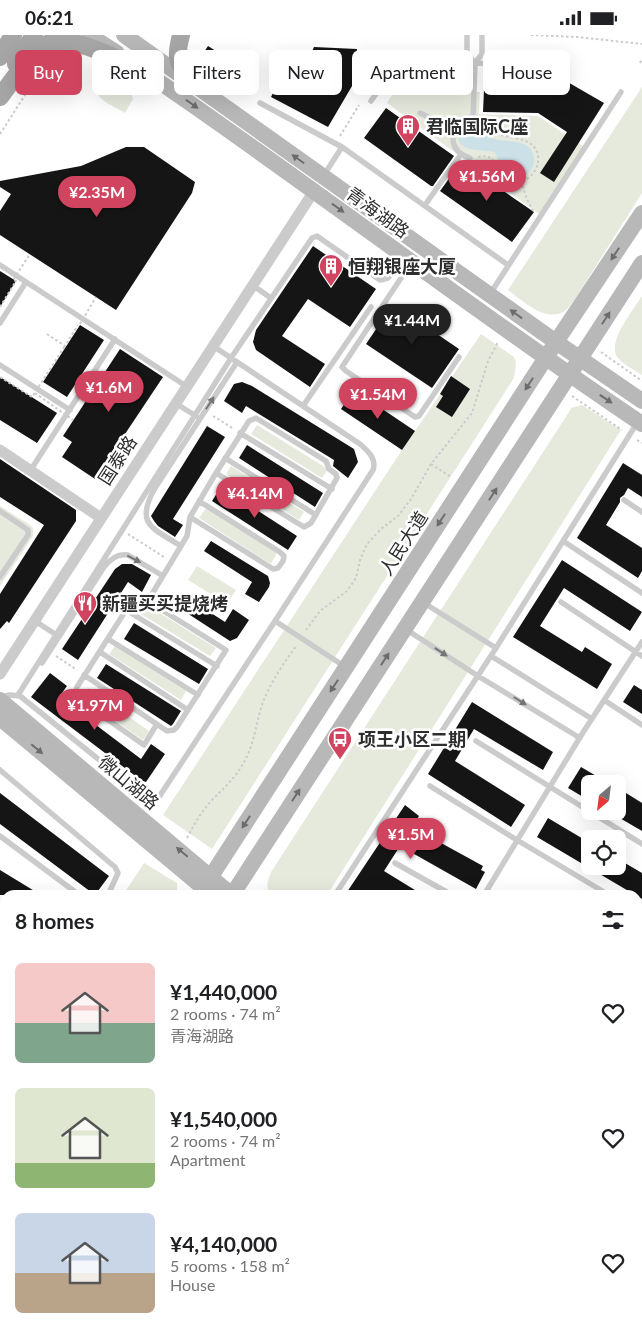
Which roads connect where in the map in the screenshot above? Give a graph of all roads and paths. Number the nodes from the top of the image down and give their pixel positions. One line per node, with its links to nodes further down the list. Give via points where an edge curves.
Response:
1 (14, 35): 13 (main road)
2 (34, 35): 20 (main road)
3 (89, 35): 11 (main road, 青海湖路)
4 (124, 35): 18 (main road, 青海湖路)
5 (181, 35): 12 (main road)
6 (467, 35): 15 (lane, via 467,54)
7 (482, 35): 15 (lane, via 482,55)
8 (531, 35): 9 (path)
9 (642, 44)
10 (102, 50): 24 (main road, via 89,43 67,39 52,41 40,49)
11 (112, 50)
12 (178, 50)
13 (0, 57)
14 (642, 59): 16 (path)
15 (475, 63): 17 (lane); 25 (lane, via 463,58 389,54 383,84); 29 (lane)
16 (640, 63)
17 (483, 64)
18 (174, 70)
19 (164, 85): 40 (main road, 青海湖路, one-way to 40)
20 (0, 90)
21 (621, 92): 43 (lane)
22 (26, 95): 32 (path)
23 (210, 95): 38 (main road, 青海湖路, one-way to 23)
24 (0, 97)
25 (371, 101)
26 (260, 103): 33 (lane)
27 (359, 105): 33 (path)
28 (420, 113): 30 (lane)
29 (473, 118): 30 (lane, via 461,122); 31 (lane, via 486,122)
30 (455, 130): 35 (lane, via 453,140)
31 (493, 133): 39 (path, via 523,140 537,151 539,159 535,170 531,177)
32 (0, 135)
33 (335, 143): 34 (lane)
34 (342, 147): 38 (lane); 41 (lane)
35 (461, 154): 36 (lane); 41 (lane)
36 (470, 159): 37 (path, via 483,169); 37 (path, via 491,157)
37 (496, 170): 39 (path, via 510,180)
38 (323, 176): 40 (lane); 51 (main road, 青海湖路)
39 (521, 181): 43 (path, via 526,199)
40 (314, 191): 45 (main road, 青海湖路, one-way to 45); 50 (street, 国泰路)
41 (425, 205): 48 (lane)
42 (642, 213): 59 (main road, 人民大道, one-way to 59)
43 (538, 219): 48 (lane)
44 (30, 254): 54 (path, bridge)
45 (409, 259): 53 (lane, via 388,278 380,279 314,236); 63 (lane, via 405,272 342,367 415,417 419,416); 65 (main road, 青海湖路)
46 (642, 263): 66 (main road, one-way to 46)
47 (0, 265): 49 (lane)
48 (508, 265): 51 (lane)
49 (26, 281): 56 (lane); 58 (lane)
50 (252, 285): 53 (lane); 62 (street, 国泰路)
51 (489, 295): 59 (main road, 青海湖路, one-way to 51)
52 (96, 297): 61 (path, bridge)
53 (271, 298): 64 (lane)
54 (0, 307)
55 (370, 307): 75 (lane)
56 (0, 323)
57 (47, 334): 61 (path)
58 (115, 339): 71 (lane); 76 (lane)
59 (556, 343): 65 (main road, 人民大道); 66 (main road, 青海湖路)
60 (504, 344): 85 (path, via 500,340 488,361 472,413)
61 (65, 345): 72 (path, bridge)
62 (212, 345): 64 (lane); 71 (street, 国泰路)
63 (459, 357)
64 (231, 358): 67 (lane); 78 (lane)
65 (546, 359): 70 (main road, 青海湖路); 88 (main road, 人民大道, one-way to 88)
66 (579, 359): 70 (main road); 73 (main road, 青海湖路)
67 (237, 362): 75 (lane); 77 (lane, one-way to 67)
68 (0, 365): 76 (lane)
69 (0, 377): 72 (path, bridge, via 32,397)
70 (565, 382): 80 (main road, 青海湖路, one-way to 80); 80 (path); 105 (main road, one-way to 70)
71 (186, 386): 74 (street, 国泰路)
72 (35, 393): 79 (path, bridge)
73 (642, 401)
74 (175, 403): 78 (lane); 96 (street, 国泰路)
75 (303, 406): 109 (lane, via 368,451 375,466)
76 (70, 410): 86 (lane)
77 (205, 411): 78 (lane); 81 (path)
78 (197, 417): 97 (lane); 99 (lane, via 150,497 146,511 150,525)
79 (73, 420)
80 (636, 426): 82 (path); 98 (lane)
81 (240, 433): 84 (lane); 89 (lane); 89 (lane, via 249,421 256,418 327,462 337,478)
82 (642, 443)
83 (0, 451): 86 (street)
84 (225, 458): 87 (lane); 94 (lane)
85 (430, 464): 88 (path); 112 (path, via 405,507 368,544 352,585 339,599 320,611)
86 (30, 471): 96 (street)
87 (216, 473): 91 (lane); 94 (lane, via 302,527 309,525)
88 (464, 485): 122 (main road, 人民大道, one-way to 122)
89 (332, 489): 94 (lane)
90 (624, 500): 93 (lane)
91 (199, 501): 95 (lane); 95 (lane, via 280,552 284,556 283,561 278,569 273,569)
92 (0, 511): 102 (lane, via 28,530 28,535)
93 (642, 512)
94 (316, 515)
95 (190, 517): 99 (lane, via 187,536)
96 (100, 518): 108 (street, 国泰路)
97 (122, 530): 100 (path); 111 (lane)
98 (563, 541): 103 (lane); 115 (lane)
99 (181, 546): 100 (lane)
100 (172, 562): 101 (lane)
101 (163, 576): 104 (lane); 111 (lane, one-way to 101, via 112,559 128,555)
102 (0, 577)
103 (642, 593)
104 (146, 600): 107 (lane); 121 (lane, via 224,648)
105 (422, 602): 110 (main road); 115 (lane)
106 (561, 602): 116 (lane)
107 (126, 610): 113 (lane); 121 (lane)
108 (34, 621): 111 (lane); 123 (street, 国泰路)
109 (275, 621): 112 (lane); 128 (lane, via 159,797 153,799)
110 (405, 628): 125 (lane, one-way to 125); 146 (main road, one-way to 110)
111 (58, 635): 117 (lane); 128 (lane)
112 (302, 638): 122 (lane); 141 (path, via 265,697 245,761 225,789 197,818)
113 (108, 639): 118 (lane); 126 (lane)
114 (642, 642): 116 (lane)
115 (496, 649): 119 (lane)
116 (635, 651): 120 (lane); 127 (lane)
117 (50, 652): 124 (path); 128 (lane)
118 (100, 653): 124 (lane); 129 (lane)
119 (491, 656): 125 (lane); 130 (lane)
120 (642, 656)
121 (217, 666): 126 (lane)
122 (346, 667): 143 (main road, 人民大道, one-way to 143)
123 (0, 674)
124 (84, 675): 131 (lane); 131 (lane, via 75,693 80,700 144,745)
125 (478, 676): 133 (lane, one-way to 133); 147 (lane)
126 (198, 695): 129 (lane)
127 (604, 699): 130 (lane); 132 (lane)
128 (6, 703): 141 (main road, 微山湖路); 143 (main road, 微山湖路, one-way to 143)
129 (188, 710): 131 (lane, via 174,730 167,731)
130 (592, 719): 133 (lane)
131 (157, 724)
132 (642, 725)
133 (580, 738): 137 (lane)
134 (476, 741): 137 (lane)
135 (0, 770): 145 (lane, via 115,867 118,873)
136 (430, 786): 139 (lane)
137 (550, 787): 139 (lane); 140 (lane)
138 (0, 836): 144 (lane)
139 (517, 841): 149 (lane); 150 (lane)
140 (642, 844)
141 (180, 851): 143 (main road, 微山湖路, one-way to 141)
142 (395, 863): 148 (lane)
143 (206, 889)
144 (73, 890)
145 (110, 890)
146 (235, 890)
147 (338, 890)
148 (443, 890)
149 (487, 890)
150 (601, 890)

